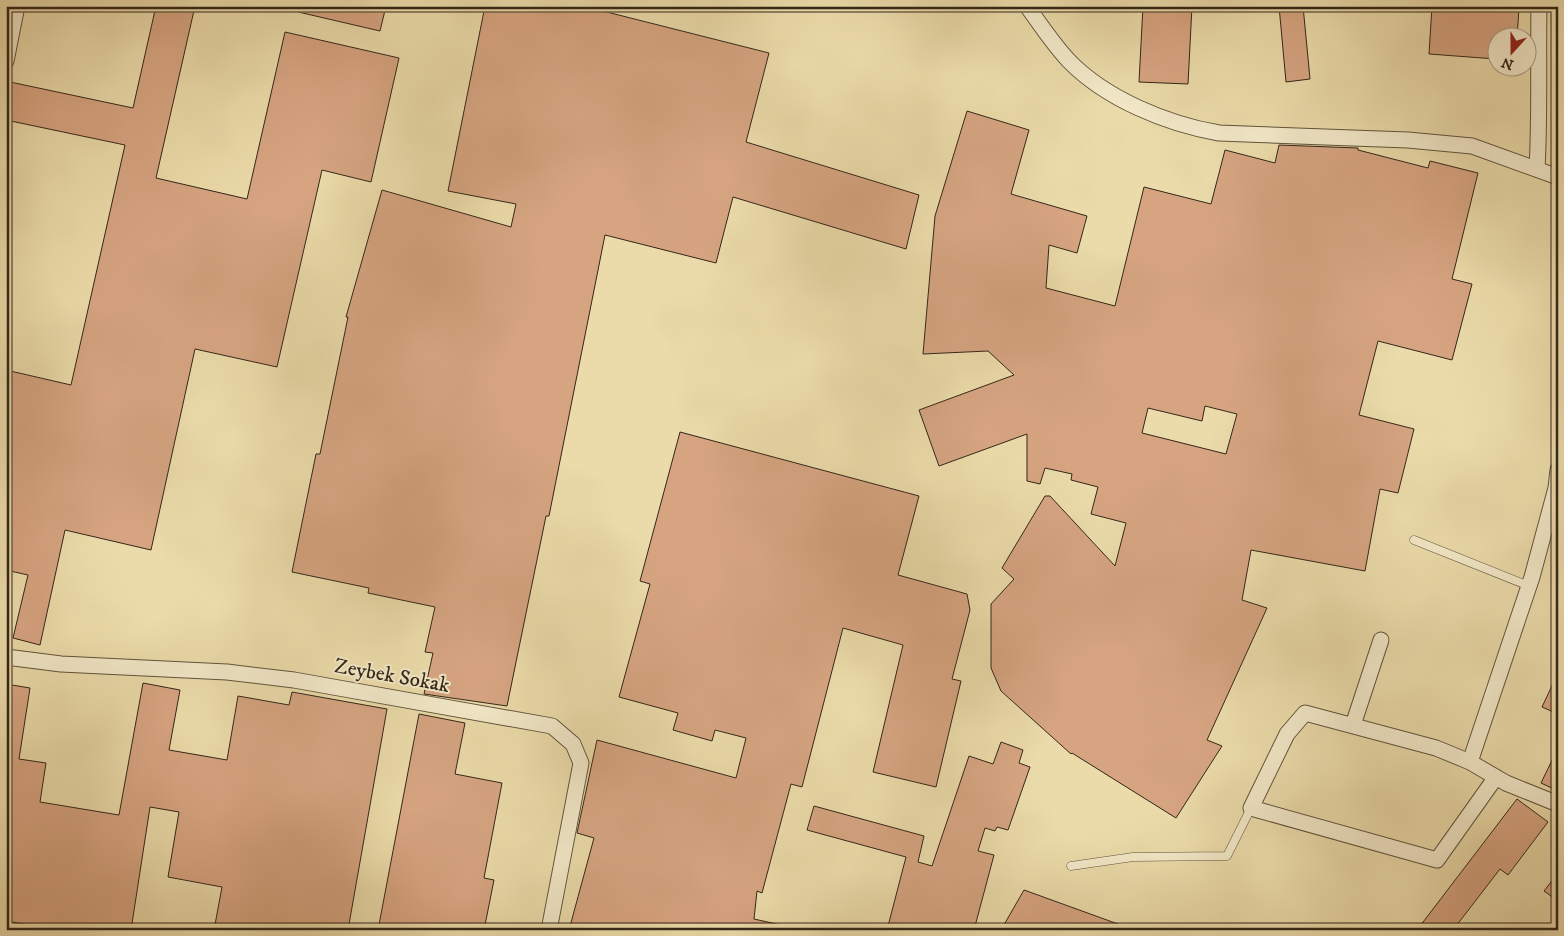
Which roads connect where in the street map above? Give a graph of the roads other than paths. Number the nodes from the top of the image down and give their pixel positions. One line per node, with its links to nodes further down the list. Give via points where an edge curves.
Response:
1 (17, 6): 4 (street)
2 (1027, 6): 5 (street, via 1070,61 1105,90 1163,119 1190,128 1219,133 1408,140 1472,146)
3 (1539, 6): 5 (street)
4 (6, 62)
5 (1537, 169): 6 (street)
6 (1558, 177)
7 (1558, 470): 8 (street)
8 (1557, 488): 10 (street)
9 (1414, 540): 10 (lane)
10 (1529, 586): 14 (street)
11 (1381, 640): 13 (street)
12 (6, 657): 19 (street, Zeybek Sokak, via 61,664 227,672 294,680 552,726 573,744 581,763)
13 (1353, 725): 14 (street, via 1436,748); 17 (street, via 1305,714 1287,734)
14 (1470, 762): 15 (street)
15 (1496, 777): 16 (street); 17 (street, via 1436,860)
16 (1558, 804)
17 (1250, 808): 18 (lane, via 1227,856 1133,857)
18 (1071, 866)
19 (549, 930)

